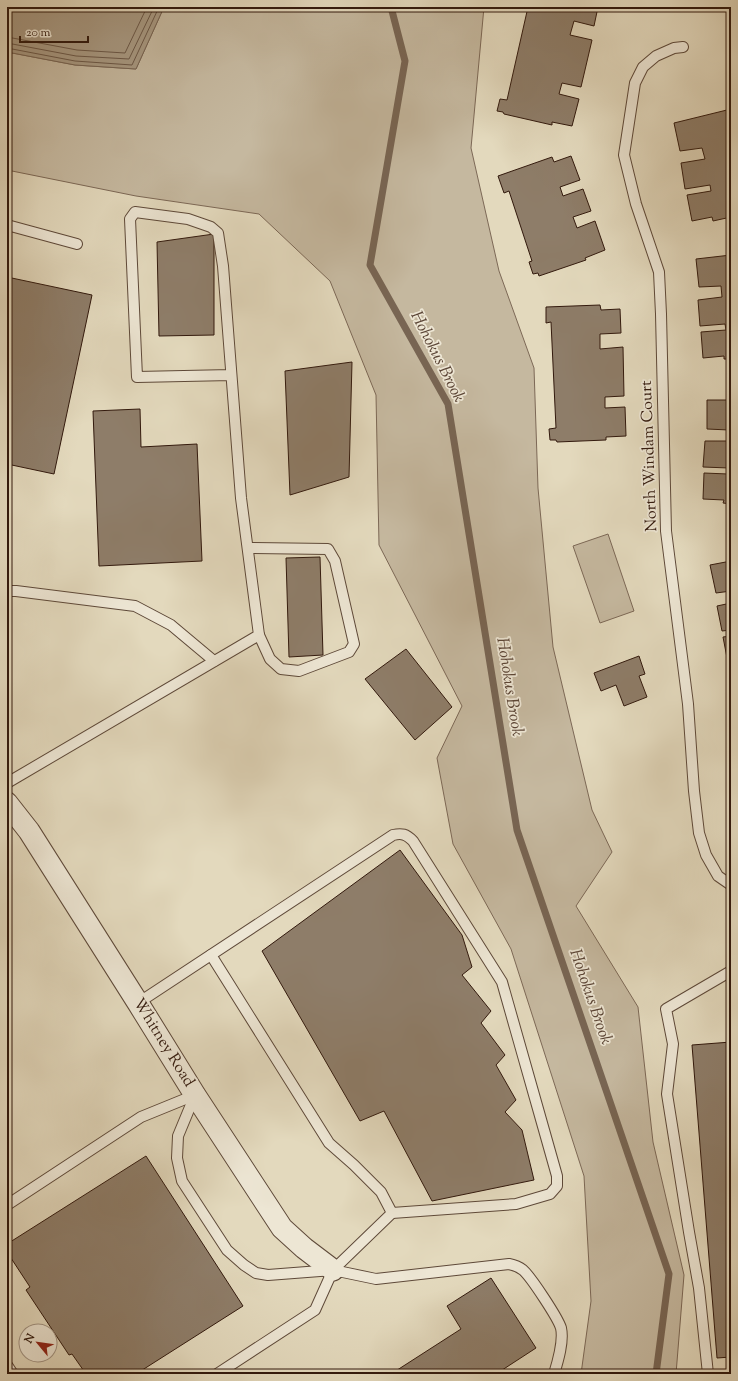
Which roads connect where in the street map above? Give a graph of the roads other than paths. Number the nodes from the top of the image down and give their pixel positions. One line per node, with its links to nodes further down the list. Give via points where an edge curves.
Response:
1 (682, 47): 11 (lane, North Windam Court, via 656,56 643,67 635,83 624,155 636,204 659,272 666,532 688,704 694,791 700,833 706,855 718,876)
2 (7, 225): 3 (lane)
3 (77, 244)
4 (231, 375): 4 (lane, via 218,233 211,227 188,219 135,212 130,219 137,377); 5 (lane, via 241,498)
5 (248, 548): 7 (lane); 7 (lane, via 328,549 335,561 354,644 349,652 300,671 281,669 270,659)
6 (7, 591): 8 (lane, via 16,590 135,606 171,625)
7 (259, 635): 8 (lane)
8 (214, 661): 9 (lane)
9 (7, 783)
10 (7, 802): 14 (street, Whitney Road, via 29,831)
11 (731, 886)
12 (211, 956): 14 (lane); 17 (lane, via 329,1143 381,1192); 17 (lane, via 393,835 407,835 413,841 502,982 557,1176 557,1186 550,1194 516,1204)
13 (731, 971): 23 (lane, via 666,1009 673,1044 667,1094 700,1288)
14 (138, 1003): 15 (street, Whitney Road)
15 (195, 1095): 16 (lane, via 141,1117); 18 (street, Whitney Road, via 282,1228); 18 (lane, via 178,1136 177,1158 182,1181 227,1250 256,1273 268,1275)
16 (7, 1205)
17 (392, 1213): 18 (lane)
18 (333, 1270): 21 (lane, via 315,1310); 22 (lane, via 376,1279 509,1264 516,1266 541,1294 560,1327 562,1336)
19 (7, 1365): 20 (lane)
20 (13, 1374)
21 (217, 1374)
22 (554, 1374)
23 (708, 1374)

